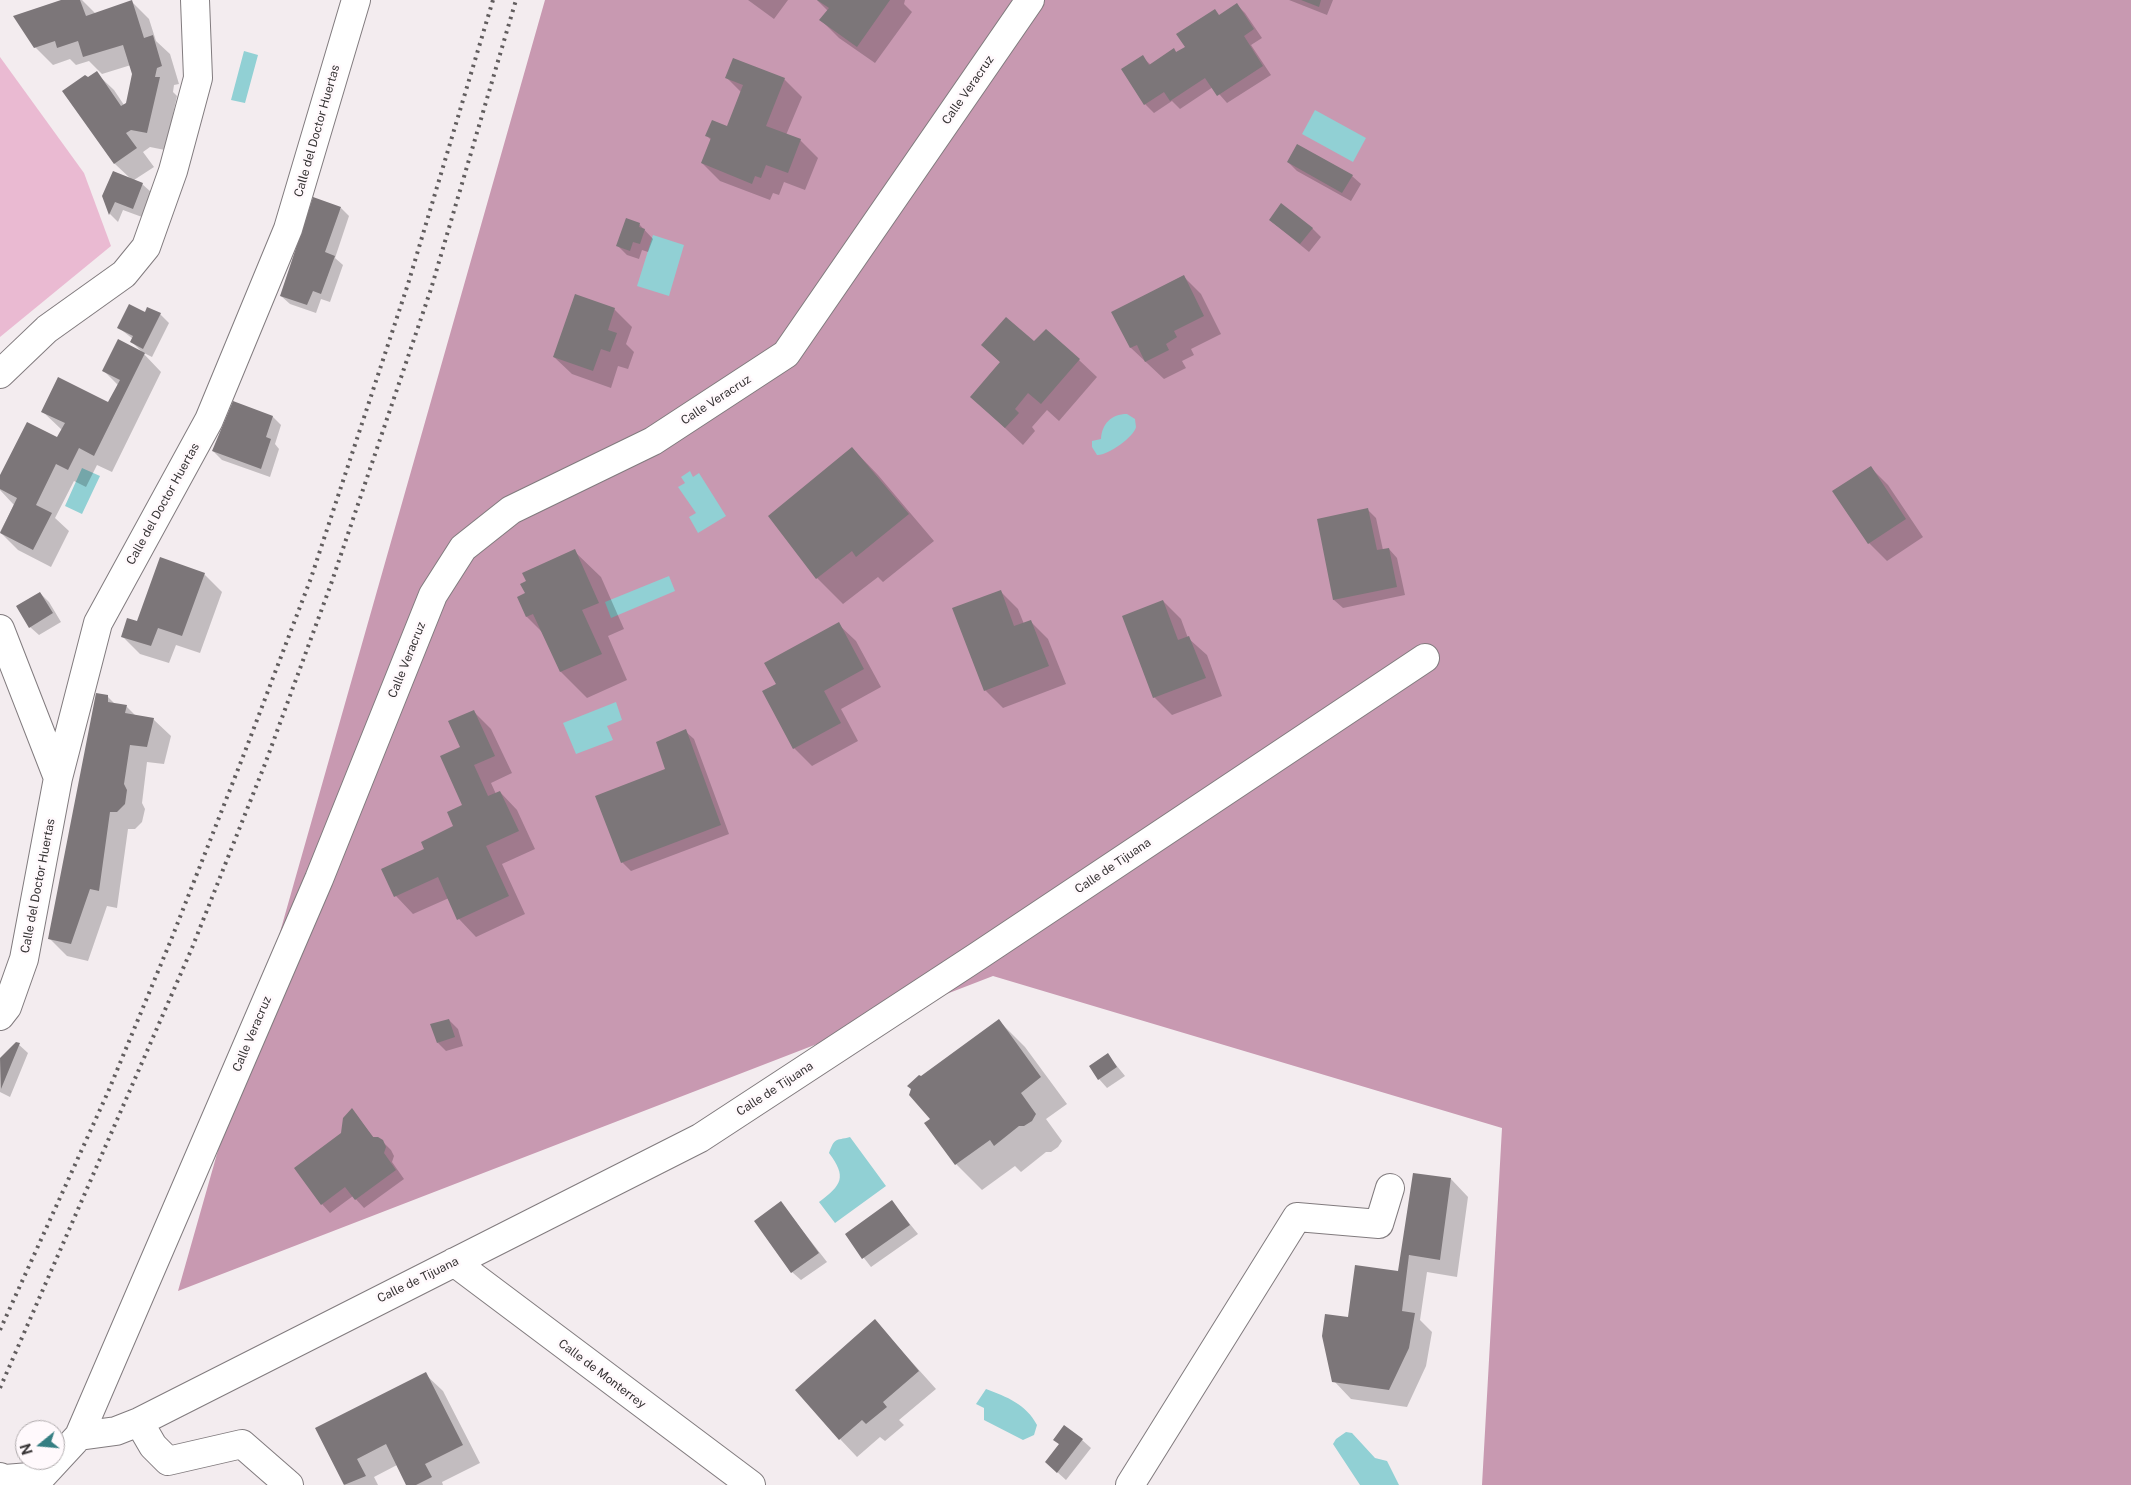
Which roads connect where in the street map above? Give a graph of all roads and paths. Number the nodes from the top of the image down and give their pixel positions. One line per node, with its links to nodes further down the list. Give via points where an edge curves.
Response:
1 (195, 0): 4 (street, via 198,78 173,171 146,247 124,274 47,328)
2 (356, 0): 7 (street, Calle del Doctor Huertas, via 288,229 209,420 98,623)
3 (1030, 0): 12 (street, Calle Veracruz, via 786,354 653,441 512,510 463,548 433,595 319,879)
4 (0, 374)
5 (0, 629): 7 (street)
6 (1425, 658): 10 (street, Calle de Tijuana, via 700,1138)
7 (58, 778): 8 (street, Calle del Doctor Huertas, via 24,958 8,1007)
8 (0, 1016)
9 (1390, 1188): 16 (street, via 1379,1224 1297,1217)
10 (454, 1262): 11 (street, Calle de Tijuana); 15 (street, Calle de Monterrey)
11 (139, 1422): 12 (street, Calle de Tijuana, via 116,1431); 14 (street, via 153,1446 168,1462 242,1444)
12 (79, 1436): 13 (street, Calle Veracruz, via 42,1476)
13 (2, 1478)
14 (289, 1485)
15 (751, 1485)
16 (1130, 1485)

